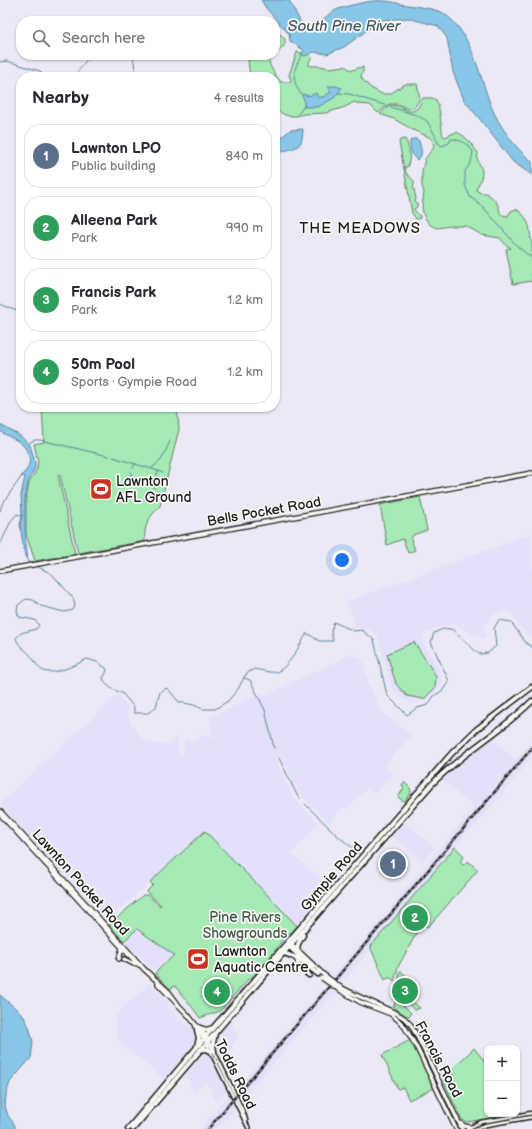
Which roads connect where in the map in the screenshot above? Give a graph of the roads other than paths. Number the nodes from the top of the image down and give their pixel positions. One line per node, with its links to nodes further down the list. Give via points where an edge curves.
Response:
1 (532, 473): 2 (main road, Bells Pocket Road)
2 (0, 571)
3 (532, 687): 5 (highway, Gympie Road, via 477,729)
4 (532, 701): 6 (highway, Gympie Road)
5 (452, 752): 6 (highway); 10 (highway, Gympie Road)
6 (460, 760): 9 (highway, Gympie Road, via 429,787)
7 (0, 811): 16 (main road, Lawnton Pocket Road)
8 (0, 814): 11 (main road, Lawnton Pocket Road)
9 (305, 929): 10 (highway, Gympie Road); 12 (highway)
10 (289, 944): 12 (main road, Francis Road); 13 (highway, Gympie Road); 17 (main road, Francis Road); 22 (highway, Gympie Road)
11 (122, 948): 15 (main road, Lawnton Pocket Road); 15 (main road, via 121,959)
12 (297, 949): 19 (main road, Francis Road)
13 (284, 953): 14 (highway); 22 (highway, Gympie Road)
14 (297, 958): 17 (highway); 18 (highway, via 298,966)
15 (137, 963): 16 (main road, Lawnton Pocket Road)
16 (144, 969): 21 (main road, Lawnton Pocket Road, via 166,989)
17 (318, 974): 19 (main road, Francis Road)
18 (309, 975)
19 (323, 977): 20 (main road, Francis Road, bridge)
20 (339, 988): 28 (main road, Francis Road, via 393,1011 408,1022 418,1036); 33 (main road, Francis Road, via 360,1002 391,1014 404,1026)
21 (199, 1029): 22 (highway); 23 (main road, Lawnton Pocket Road); 24 (highway)
22 (214, 1031): 23 (highway, Gympie Road); 25 (highway)
23 (206, 1040): 24 (highway, Gympie Road); 25 (street, Todds Road)
24 (198, 1049): 25 (highway); 30 (highway, Gympie Road); 31 (highway, Gympie Road)
25 (213, 1051): 32 (street, Todds Road)
26 (532, 1113): 29 (street, via 482,1122)
27 (532, 1117): 35 (street)
28 (458, 1120): 29 (main road); 34 (main road, Francis Road)
29 (469, 1128)
30 (128, 1129)
31 (133, 1129)
32 (249, 1129)
33 (456, 1129)
34 (462, 1129)
35 (475, 1129)

